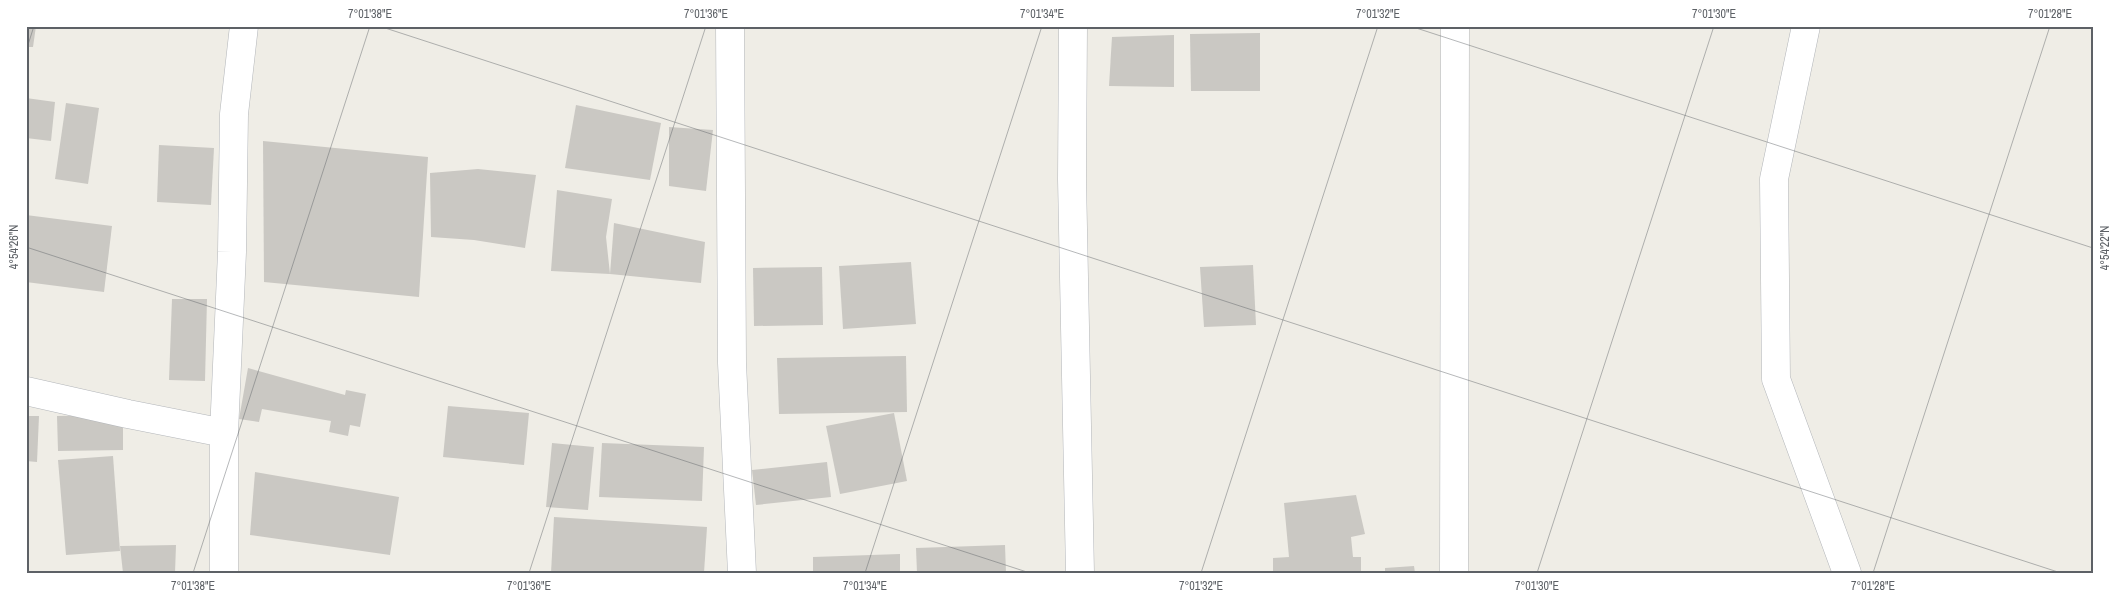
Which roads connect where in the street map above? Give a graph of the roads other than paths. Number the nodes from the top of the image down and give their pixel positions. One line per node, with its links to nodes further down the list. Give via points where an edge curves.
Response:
1 (244, 26): 7 (street, via 234,114)
2 (730, 26): 9 (street, via 732,363)
3 (1073, 26): 10 (street, via 1072,189)
4 (1455, 26): 11 (street)
5 (1806, 26): 12 (street, via 1774,179 1776,379)
6 (26, 391): 7 (street)
7 (224, 432): 8 (street)
8 (224, 573)
9 (742, 573)
10 (1080, 573)
11 (1454, 573)
12 (1847, 573)

